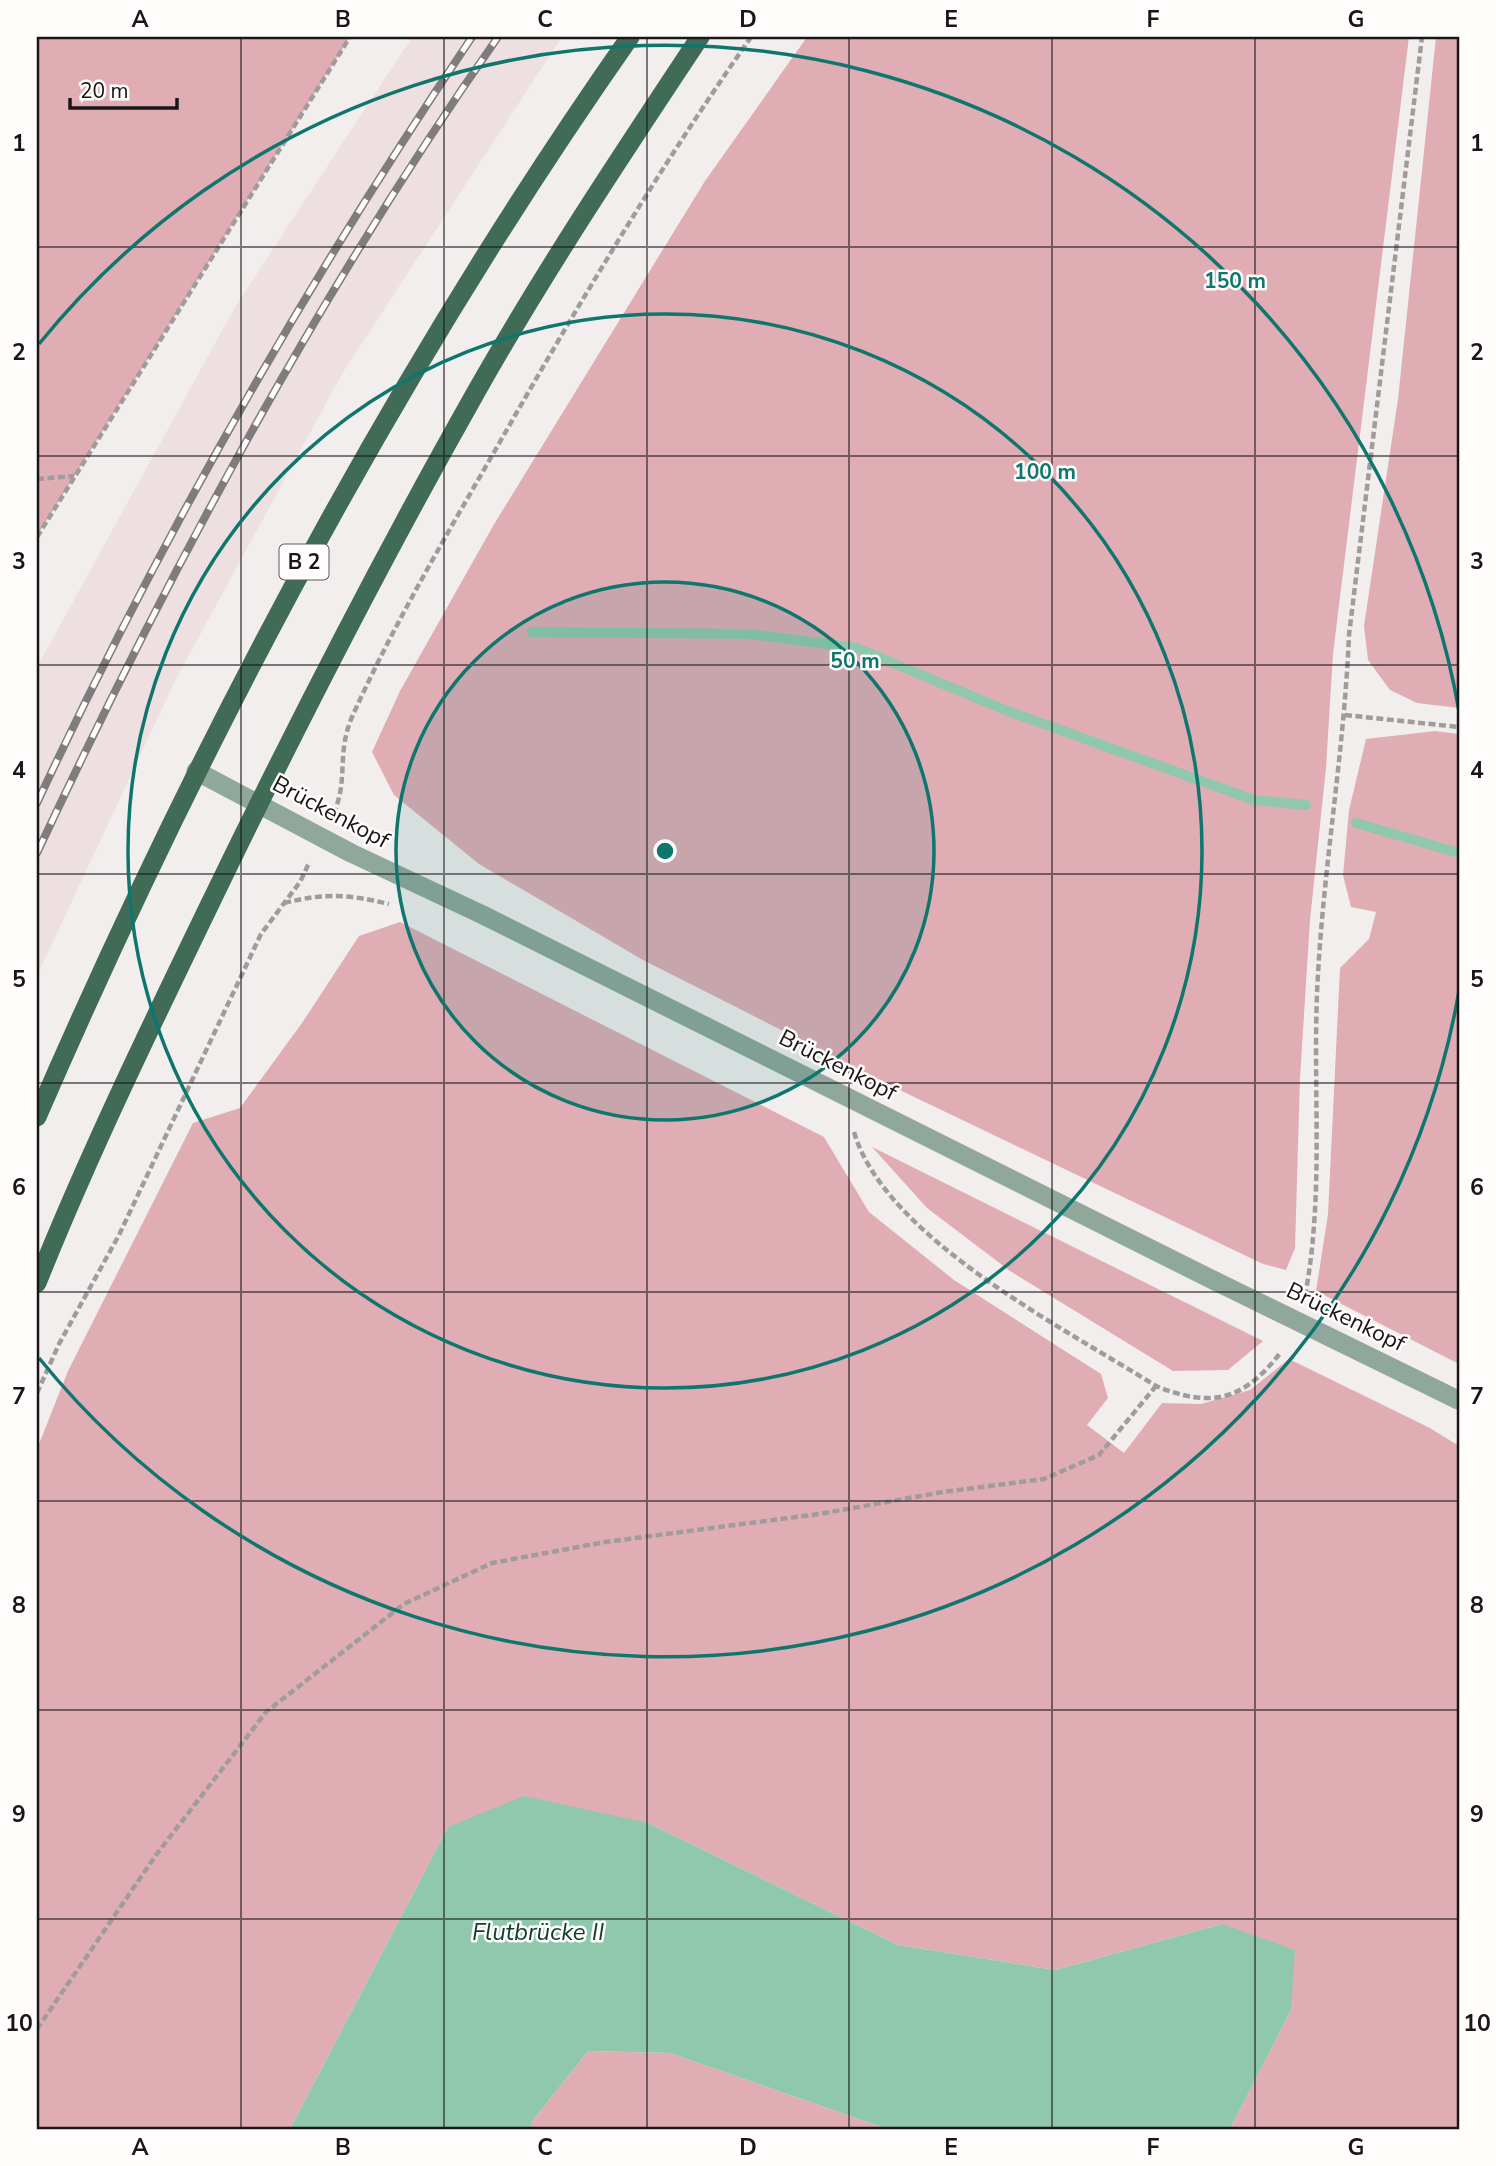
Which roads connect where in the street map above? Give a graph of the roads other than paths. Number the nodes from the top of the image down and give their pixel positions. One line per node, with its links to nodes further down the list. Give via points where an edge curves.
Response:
1 (630, 37): 3 (main road, B 2, via 478,264 421,358 288,591)
2 (700, 37): 4 (main road, via 478,389)
3 (196, 771): 4 (street, Brückenkopf); 5 (main road, B 2)
4 (259, 802): 6 (main road, via 64,1215); 7 (street, Brückenkopf, bridge, via 321,837)
5 (37, 1117)
6 (37, 1283)
7 (1459, 1400)

